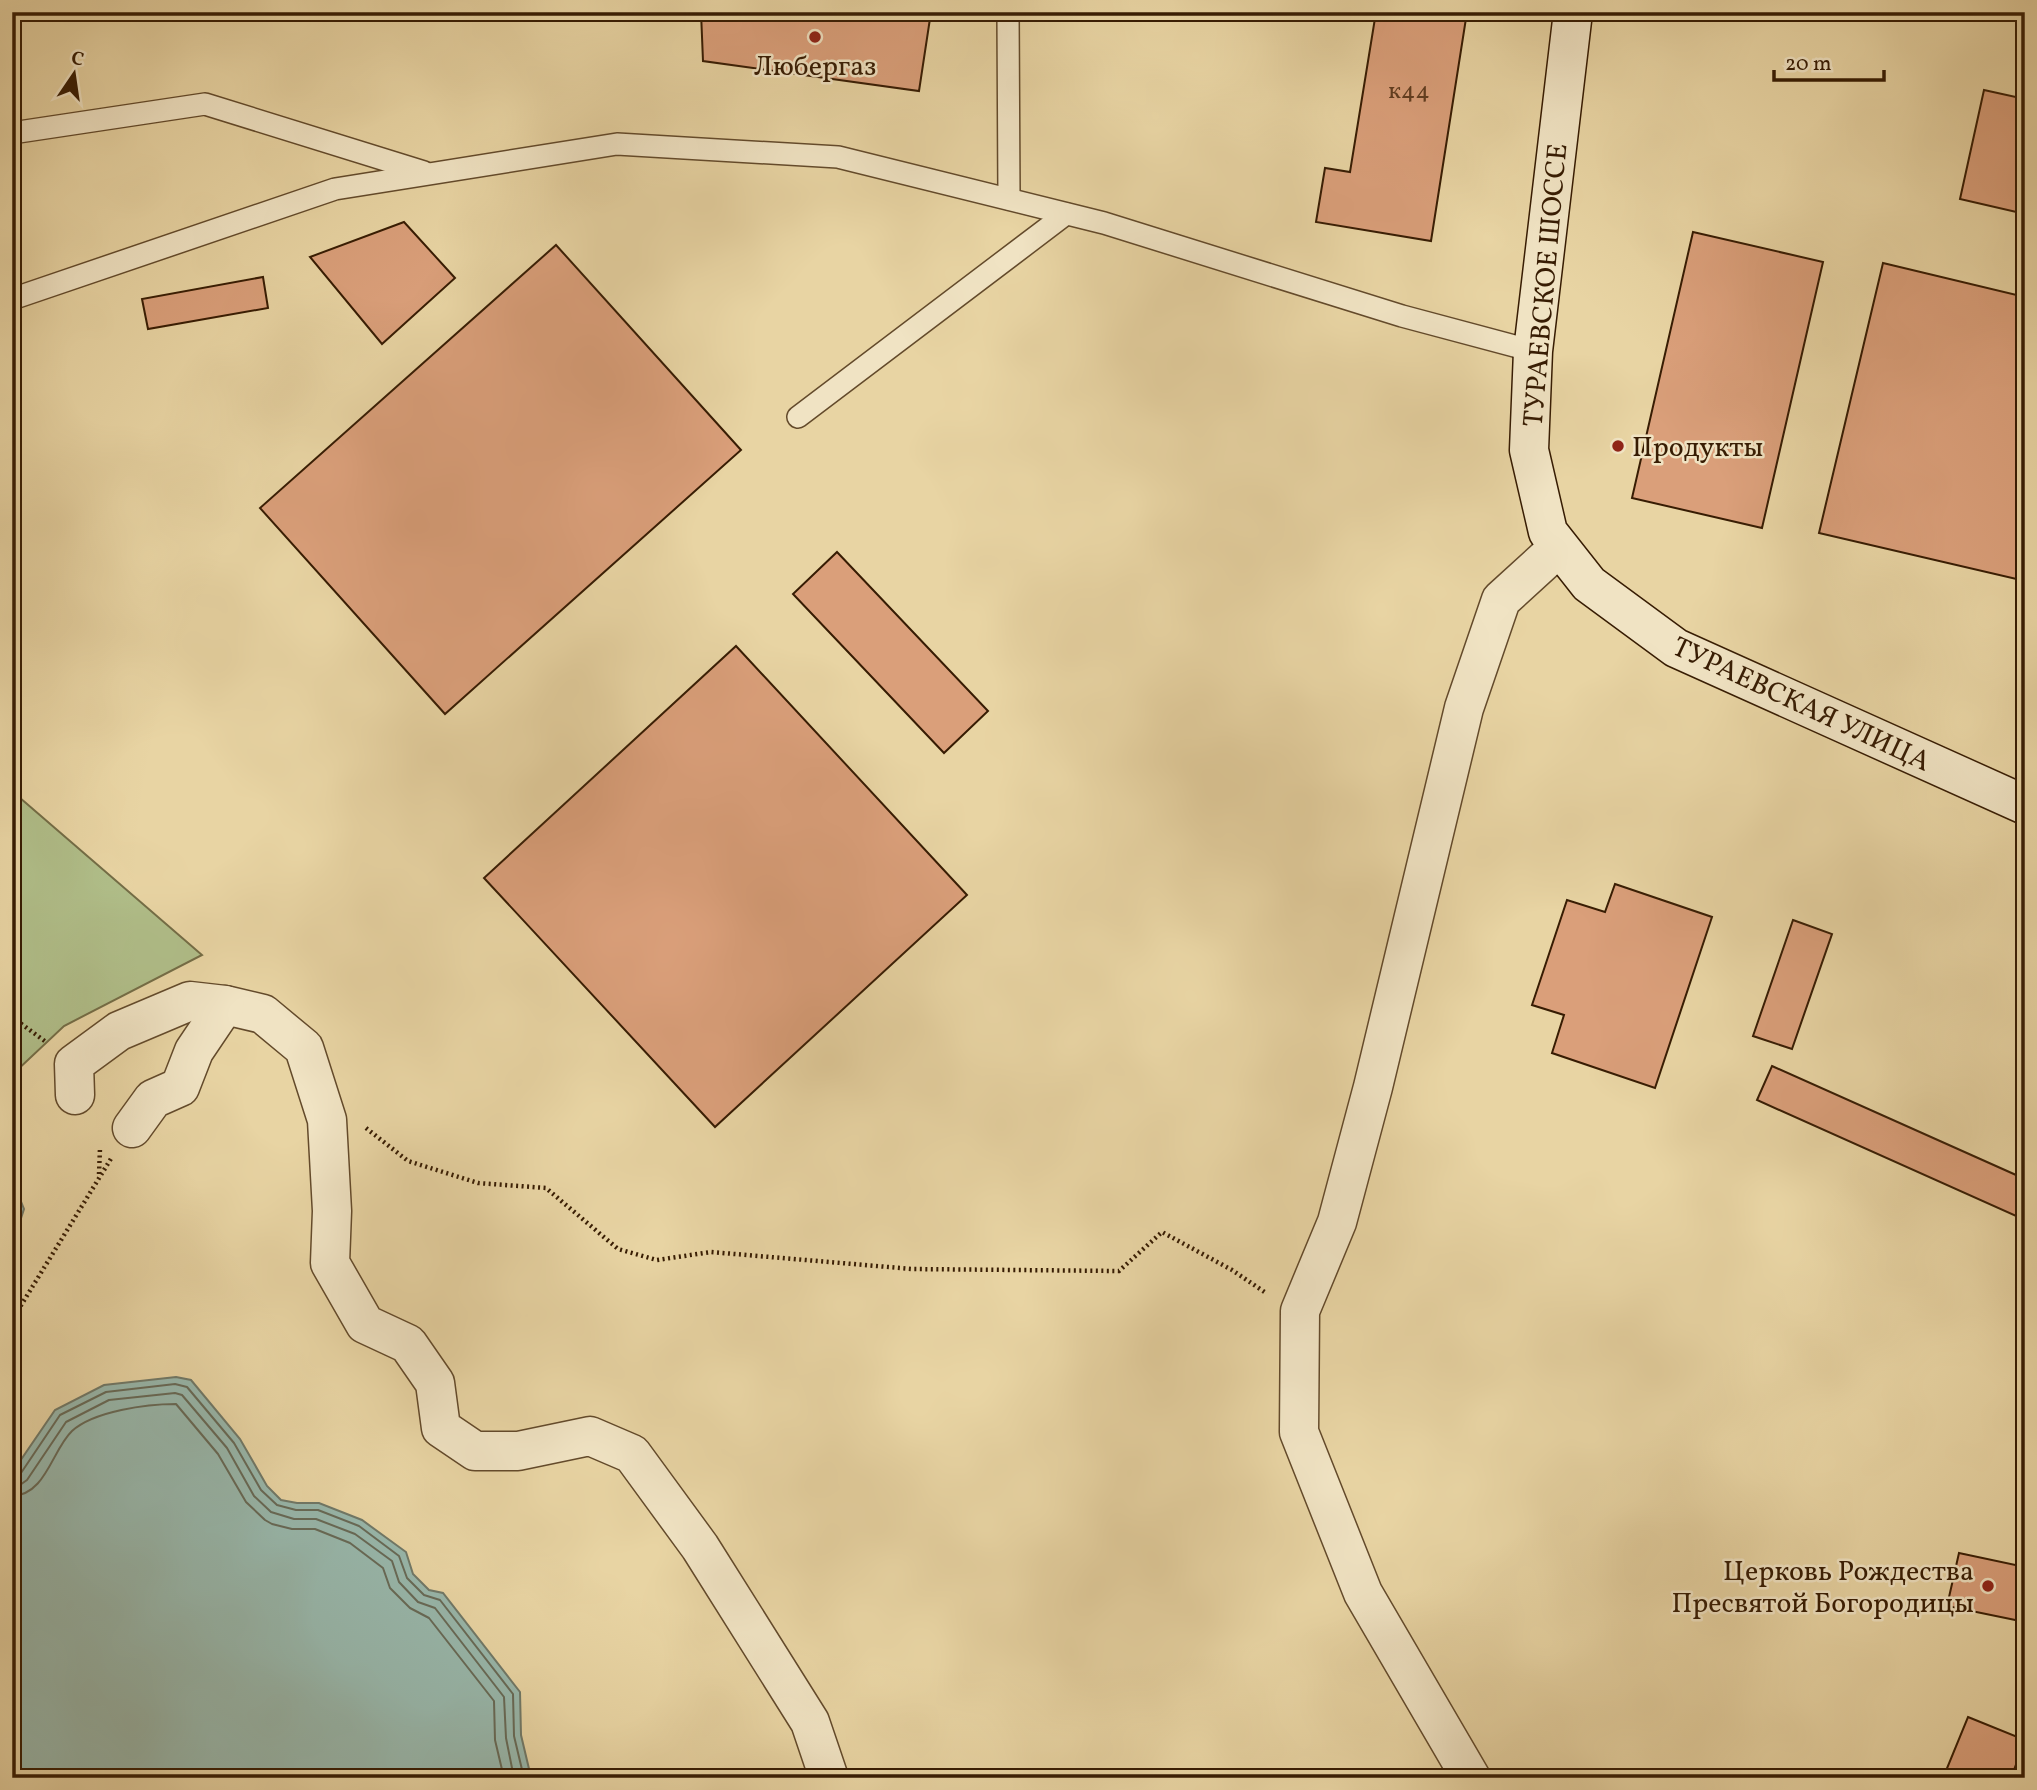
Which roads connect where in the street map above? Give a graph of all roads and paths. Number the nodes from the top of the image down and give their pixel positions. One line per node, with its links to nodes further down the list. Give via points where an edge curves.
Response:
1 (1008, 12): 5 (lane)
2 (1573, 12): 8 (street, ТУРАЕВСКОЕ ШОССЕ)
3 (12, 132): 4 (lane, via 205,104)
4 (429, 173): 5 (lane, via 617,144 838,157); 7 (lane, via 335,188)
5 (1009, 200): 6 (lane)
6 (1066, 214): 8 (lane); 9 (lane)
7 (12, 299)
8 (1532, 351): 10 (street, ТУРАЕВСКОЕ ШОССЕ, via 1529,450 1548,531)
9 (798, 417)
10 (1559, 547): 11 (street, ТУРАЕВСКОЕ ШОССЕ); 17 (street, via 1501,600 1464,708 1337,1222)
11 (1589, 583): 12 (street, ТУРАЕВСКАЯ УЛИЦА, via 1676,648)
12 (2025, 805)
13 (225, 1005): 14 (street, via 190,1000 119,1031 74,1064); 15 (street, via 263,1014 304,1048); 16 (street, via 194,1051 180,1087 153,1099)
14 (75, 1095)
15 (327, 1120): 17 (path, via 355,1119 408,1161 478,1183 546,1188 618,1249 657,1260 711,1252 912,1269 1119,1271 1163,1232); 19 (street, via 330,1263 365,1324 408,1344 435,1383 441,1428 475,1451 518,1451 590,1436 632,1454 700,1547 810,1722)
16 (132, 1128): 18 (path)
17 (1300, 1311): 20 (street, via 1299,1432 1363,1593)
18 (12, 1320)
19 (829, 1778)
20 (1471, 1778)

